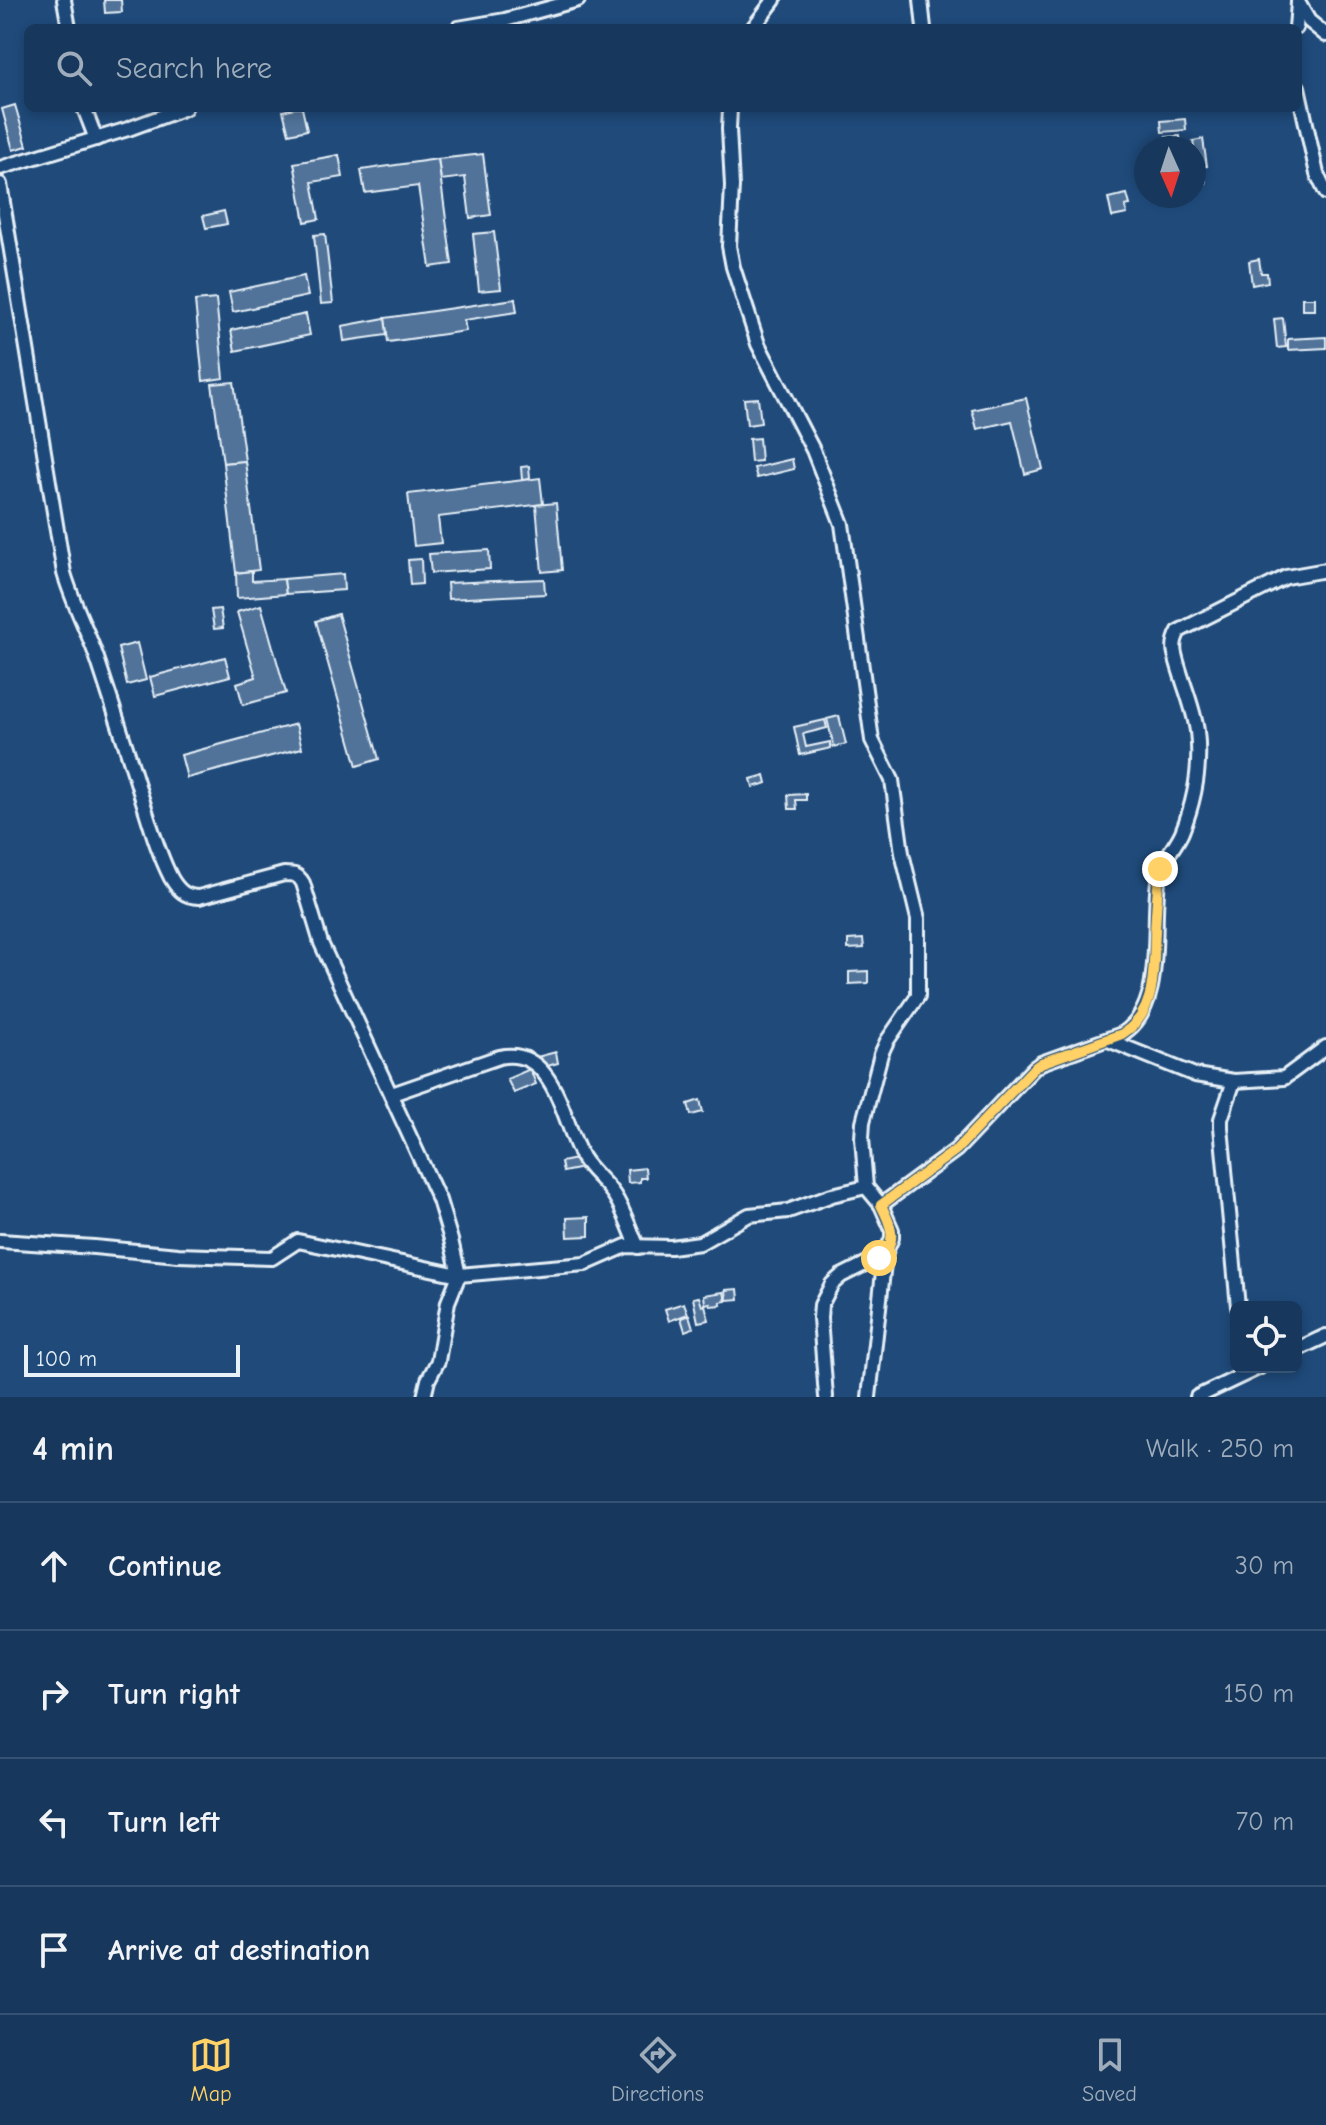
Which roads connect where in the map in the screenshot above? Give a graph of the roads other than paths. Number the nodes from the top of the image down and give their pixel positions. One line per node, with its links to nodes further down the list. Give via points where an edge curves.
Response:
1 (64, 0): 6 (street)
2 (578, 0): 7 (street)
3 (774, 0): 8 (street)
4 (921, 0): 9 (street)
5 (1298, 1): 10 (street); 11 (street, via 1309,21)
6 (68, 24)
7 (482, 24)
8 (756, 24)
9 (924, 24)
10 (1296, 24)
11 (1326, 35)
12 (1302, 105): 19 (street)
13 (86, 112): 16 (street)
14 (174, 112): 16 (street)
15 (730, 112): 25 (street, via 733,267 758,344 813,450 842,524 872,740 892,780 918,919 918,996 881,1054 863,1122)
16 (96, 139): 17 (street)
17 (0, 168)
18 (0, 184): 24 (street, via 64,573 171,878 185,895 199,897 284,874 299,876 321,943)
19 (1326, 193)
20 (1326, 570): 21 (street, via 1286,577 1176,635 1175,654 1199,748 1195,787 1181,832 1160,869 1148,1003 1130,1030)
21 (1108, 1040): 23 (street, via 1195,1075); 26 (street, via 1034,1068 956,1150)
22 (1326, 1047): 23 (street, via 1284,1078)
23 (1234, 1081): 31 (street, via 1221,1127)
24 (392, 1094): 28 (street, via 499,1057 530,1060 548,1078 580,1154 614,1195); 30 (street, via 439,1200)
25 (866, 1187): 26 (street); 28 (street, via 788,1211 749,1215 700,1243)
26 (881, 1205): 29 (street, via 892,1230)
27 (0, 1241): 30 (street, via 272,1258 298,1241)
28 (638, 1247): 30 (street, via 585,1264)
29 (885, 1254): 36 (street, via 841,1276 825,1294 820,1318); 37 (street)
30 (459, 1275): 35 (street)
31 (1237, 1301)
32 (1326, 1336): 33 (street)
33 (1302, 1347)
34 (1240, 1373): 38 (street)
35 (424, 1397)
36 (826, 1397)
37 (869, 1397)
38 (1197, 1397)

